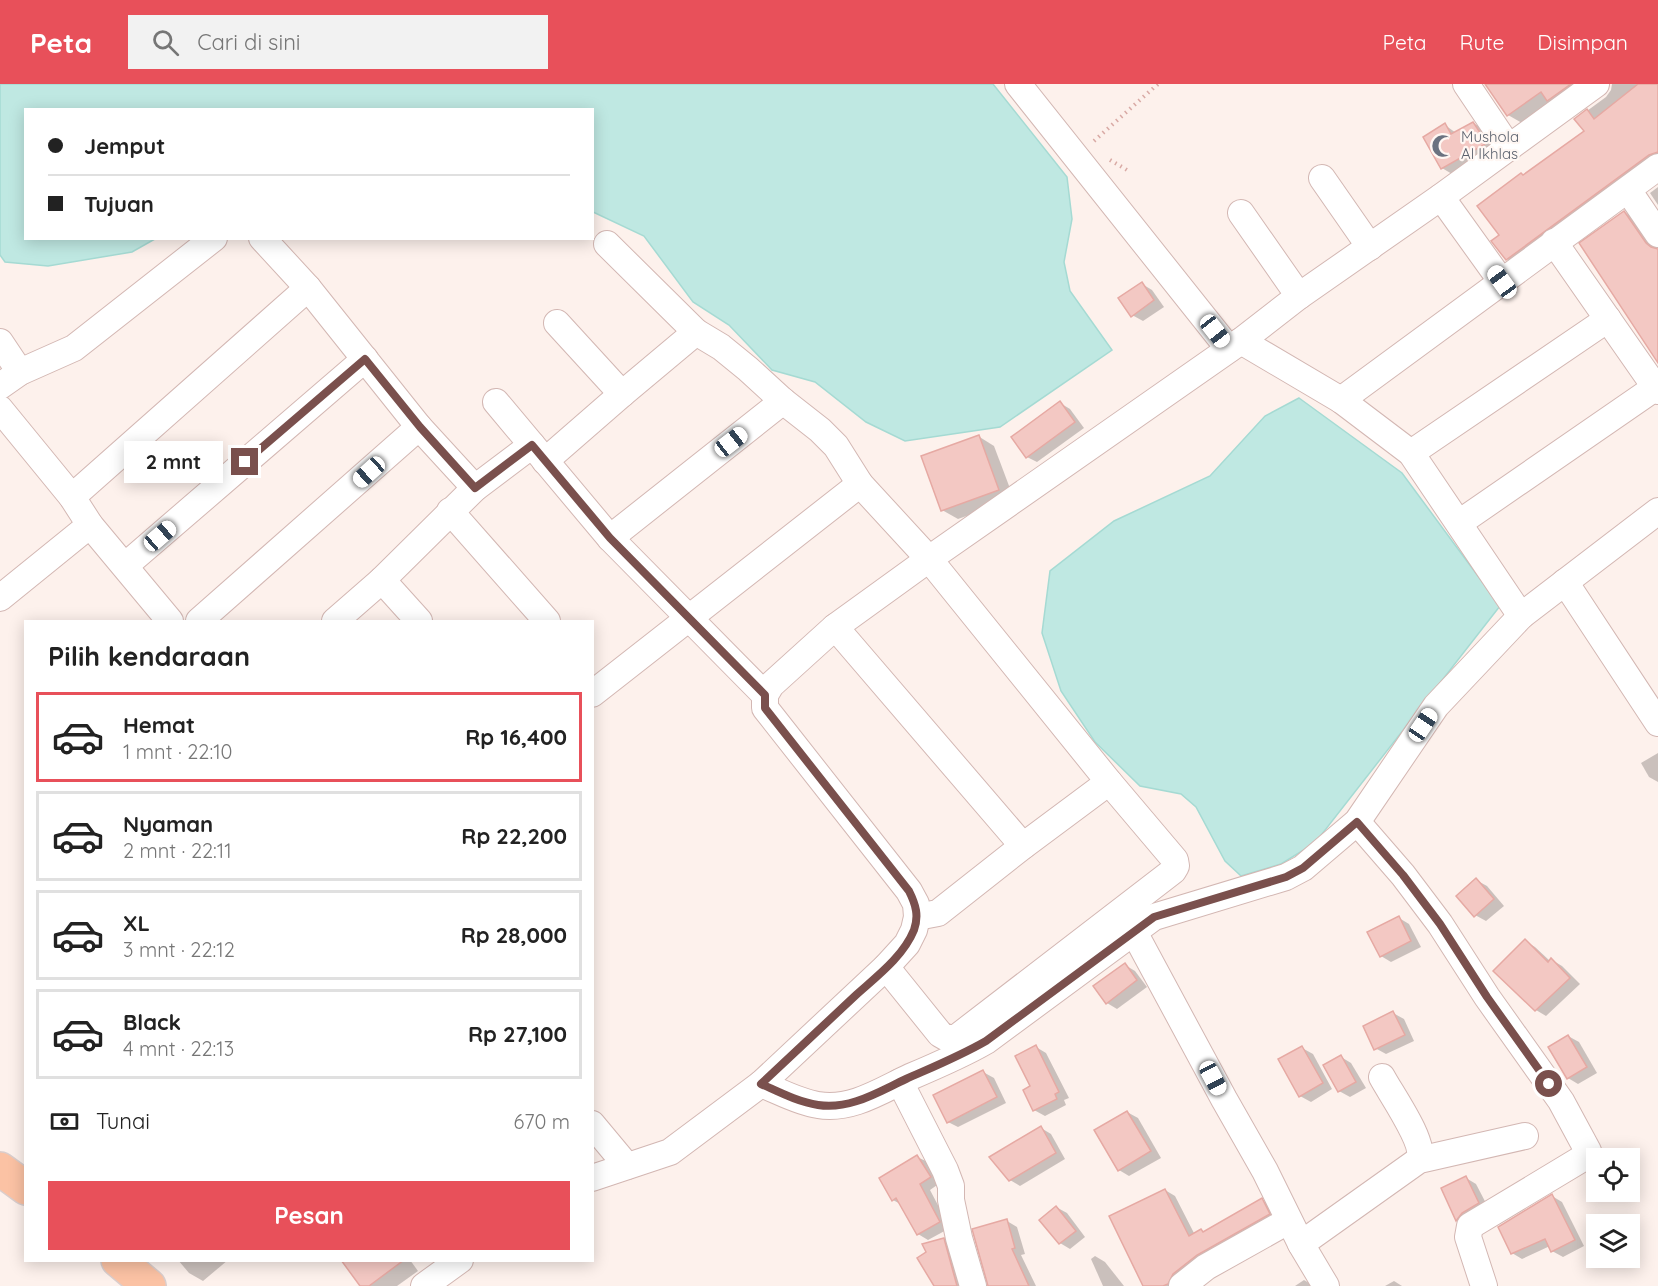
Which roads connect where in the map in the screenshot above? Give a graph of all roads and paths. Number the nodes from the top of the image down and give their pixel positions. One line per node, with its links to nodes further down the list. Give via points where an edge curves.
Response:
1 (1018, 84): 27 (street)
2 (1158, 84): 5 (path)
3 (1466, 84): 6 (street)
4 (1586, 87): 6 (street)
5 (1090, 147)
6 (1509, 148): 12 (street)
7 (1108, 158): 9 (path)
8 (1658, 167): 11 (street)
9 (1127, 170)
10 (1322, 178): 19 (street)
11 (1628, 190): 14 (street); 17 (street)
12 (1441, 197): 19 (street); 20 (street)
13 (1241, 213): 22 (street)
14 (1658, 234)
15 (211, 240): 29 (street, via 74,348)
16 (264, 240): 21 (street)
17 (1554, 242): 20 (street); 23 (street)
18 (607, 244): 25 (street)
19 (1370, 247): 22 (street)
20 (1502, 282): 32 (street)
21 (308, 288): 28 (street); 41 (street)
22 (1299, 296): 27 (street)
23 (1608, 319): 30 (street); 38 (street)
24 (557, 323): 31 (street)
25 (696, 332): 31 (street); 33 (street, via 721,347)
26 (0, 342): 29 (street)
27 (1235, 345): 32 (street); 47 (street)
28 (365, 359): 36 (street); 48 (street)
29 (10, 379)
30 (1657, 389): 44 (street)
31 (622, 394): 37 (street)
32 (1341, 400): 38 (street)
33 (783, 401): 39 (street, via 836,446); 46 (street)
34 (496, 402): 37 (street)
35 (0, 409): 41 (street)
36 (420, 427): 40 (street); 55 (street)
37 (538, 453): 40 (street); 46 (street)
38 (1411, 453): 44 (street)
39 (860, 484): 47 (street); 53 (street)
40 (475, 488): 42 (street)
41 (72, 497): 45 (street)
42 (450, 511): 49 (street); 58 (street)
43 (1658, 511): 50 (street)
44 (1459, 524): 52 (street)
45 (90, 525): 48 (street); 51 (street)
46 (610, 538): 53 (street)
47 (929, 559): 59 (street); 63 (street)
48 (126, 566): 54 (street)
49 (382, 580): 56 (street); 57 (street)
50 (1565, 582): 52 (street); 62 (street)
51 (2, 592)
52 (1521, 616): 64 (street, via 1436,706)
53 (688, 618): 60 (street); 61 (street)
54 (169, 620)
55 (200, 620)
56 (336, 620)
57 (418, 620)
58 (547, 620)
59 (835, 627): 61 (street); 65 (street)
60 (596, 683)
61 (765, 695): 66 (street, via 765,708 909,891)
62 (1658, 723)
63 (1109, 782): 65 (street); 68 (street, via 1175,860 1173,871 956,1038 940,1034)
64 (1357, 822): 67 (street, via 1303,868 1286,877 1154,917); 88 (street, via 1440,924 1561,1101 1588,1151 1583,1158 1470,1227 1468,1237)
65 (1023, 846): 66 (street, via 938,913)
66 (917, 917): 68 (street, via 907,944)
67 (1134, 932): 70 (street, via 986,1041); 79 (street, via 1265,1171)
68 (886, 967): 71 (street)
69 (1382, 1077): 74 (street, via 1420,1147)
70 (900, 1082): 71 (street, via 867,1099 819,1106); 85 (street, via 951,1186 959,1238)
71 (761, 1084): 75 (street, via 670,1152)
72 (594, 1126): 75 (street)
73 (1526, 1136): 74 (street)
74 (1419, 1160): 80 (street)
75 (627, 1166): 77 (street)
76 (0, 1169): 78 (main road)
77 (594, 1177)
78 (24, 1187)
79 (1288, 1221): 80 (street); 86 (street, via 1206,1267)
80 (1301, 1244): 87 (street)
81 (120, 1262): 83 (main road)
82 (457, 1262): 84 (street)
83 (149, 1286)
84 (424, 1286)
85 (973, 1286)
86 (1182, 1286)
87 (1326, 1286)
88 (1484, 1286)

